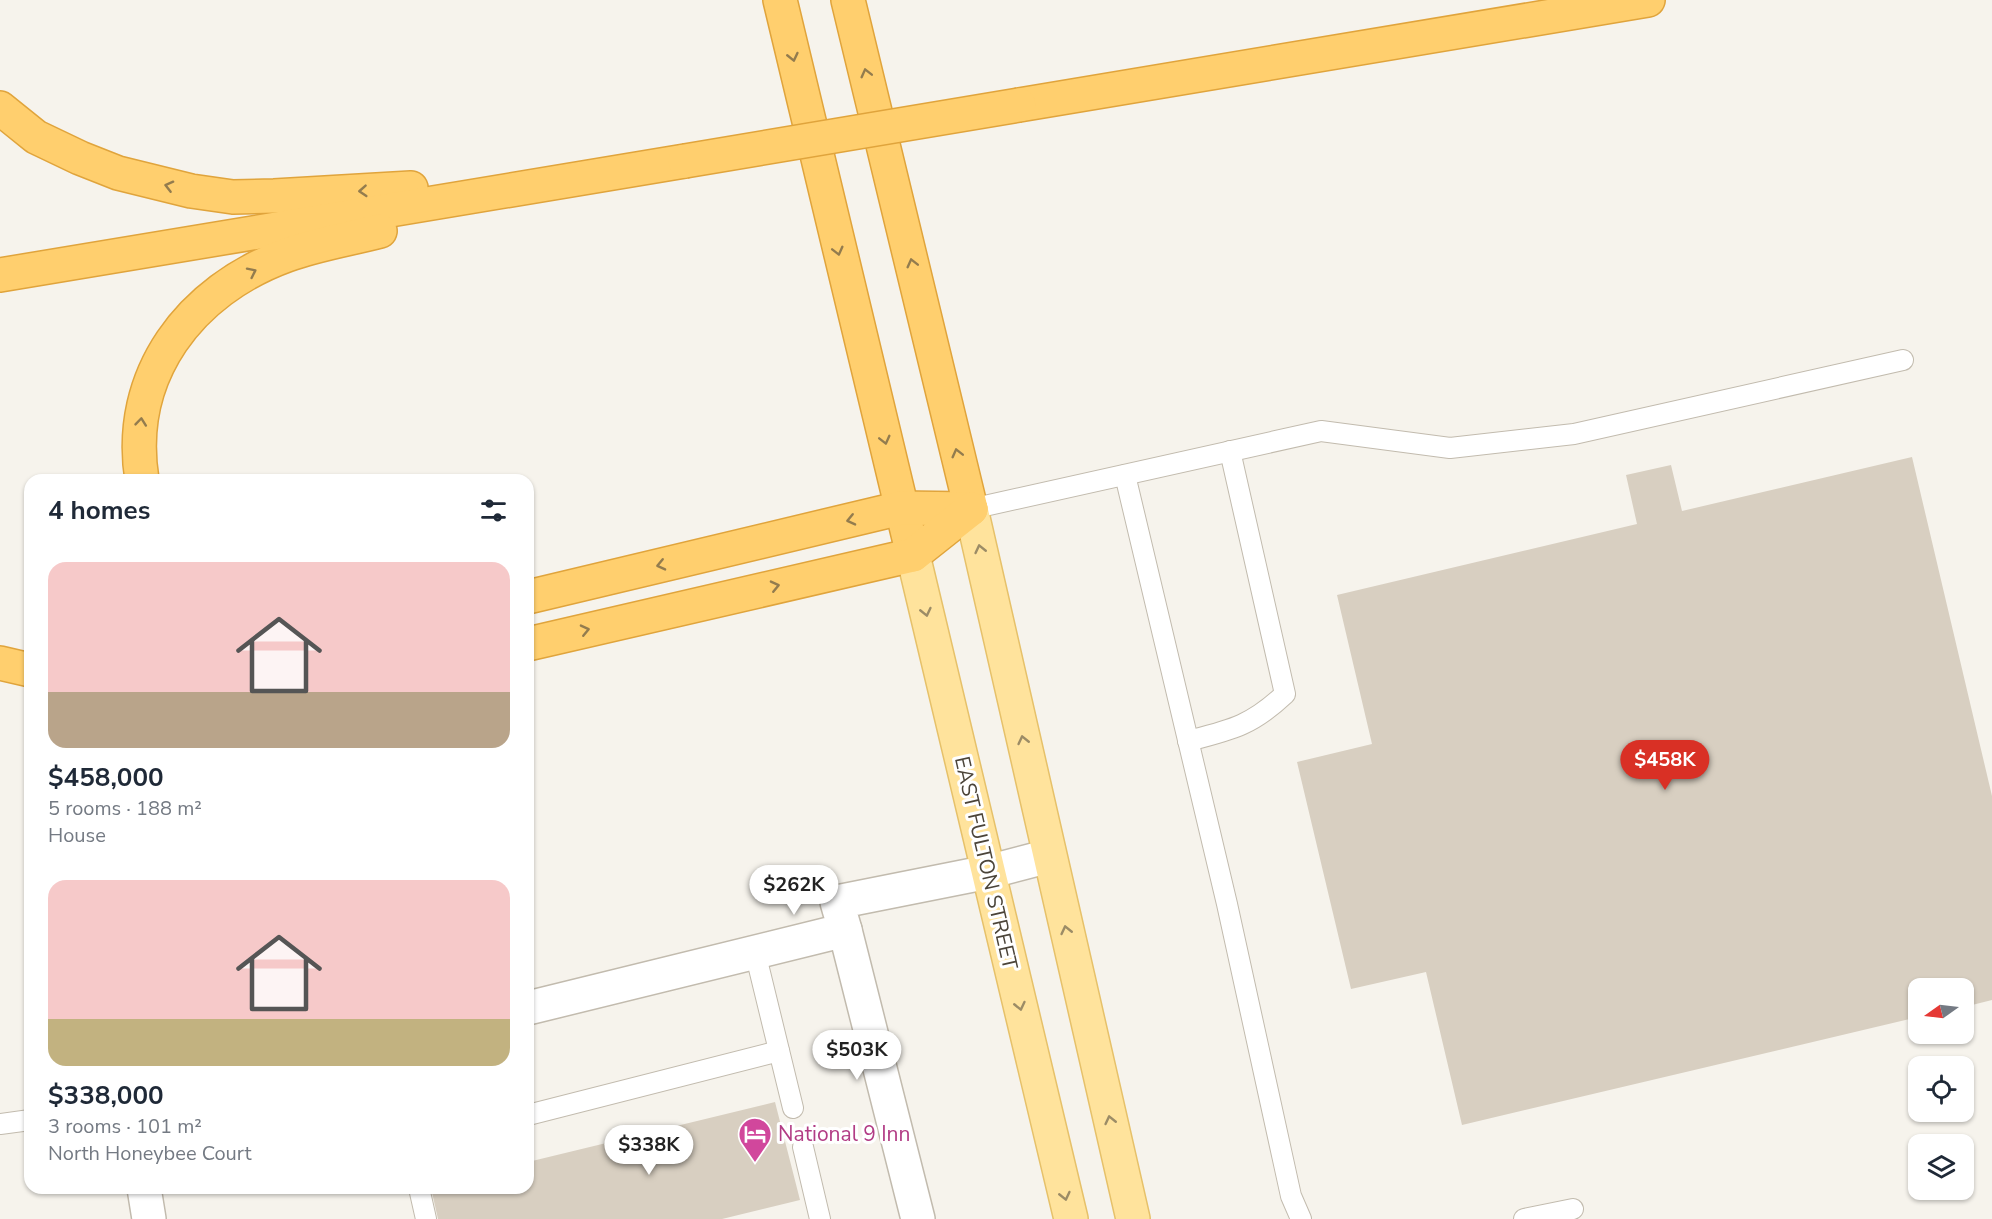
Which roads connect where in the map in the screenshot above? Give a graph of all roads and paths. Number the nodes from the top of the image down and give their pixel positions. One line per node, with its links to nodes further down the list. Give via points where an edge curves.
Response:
1 (780, 0): 11 (highway, EAST FULTON STREET, one-way to 11)
2 (848, 0): 12 (highway, one-way to 2)
3 (1648, 0): 5 (highway, bridge)
4 (0, 108): 5 (highway, one-way to 4, via 233,197 118,173 36,137)
5 (589, 177): 6 (highway); 9 (highway, one-way to 5, via 140,419 153,374 173,337 206,302 242,277 287,255)
6 (0, 275)
7 (1904, 360): 8 (lane, via 1574,434 1450,448 1321,431)
8 (1230, 452): 10 (lane); 18 (lane, via 1285,694 1265,713 1241,727)
9 (142, 474)
10 (1125, 475): 12 (lane); 18 (lane)
11 (902, 508): 12 (highway); 13 (highway, EAST FULTON STREET); 14 (highway, one-way to 14)
12 (971, 509): 13 (highway); 19 (main road, one-way to 12)
13 (913, 555): 15 (highway, one-way to 13); 20 (main road, EAST FULTON STREET, one-way to 20)
14 (534, 596)
15 (534, 643)
16 (0, 663): 17 (highway)
17 (24, 669)
18 (1188, 741): 39 (lane, via 1291,1196)
19 (1049, 856): 20 (street); 38 (main road, one-way to 19)
20 (988, 872): 21 (street, via 837,902); 37 (main road, EAST FULTON STREET, one-way to 37)
21 (845, 930): 22 (street); 36 (street)
22 (755, 952): 23 (street); 24 (lane)
23 (534, 1007)
24 (779, 1051): 25 (lane); 26 (lane)
25 (793, 1108)
26 (534, 1113)
27 (24, 1121): 28 (lane)
28 (0, 1124)
29 (803, 1148): 35 (lane)
30 (145, 1194): 33 (street)
31 (420, 1194): 34 (lane)
32 (1573, 1209): 40 (lane)
33 (149, 1219)
34 (426, 1219)
35 (820, 1219)
36 (918, 1219)
37 (1071, 1219)
38 (1133, 1219)
39 (1301, 1219)
40 (1524, 1219)

